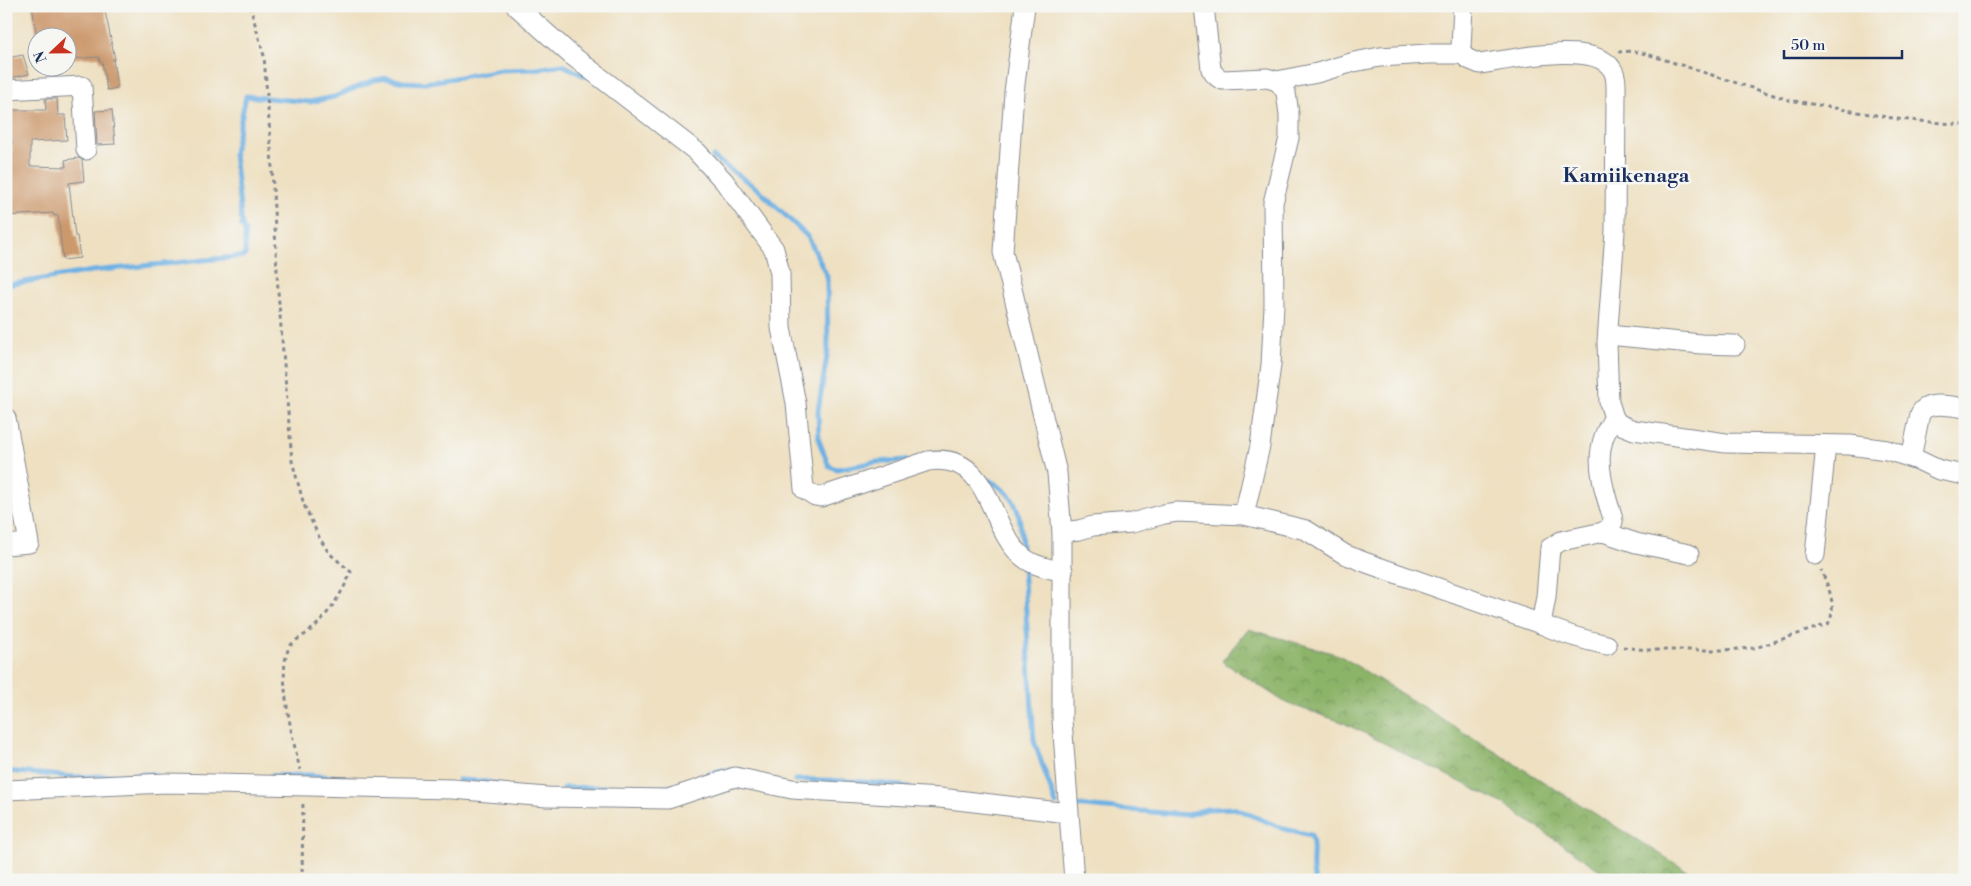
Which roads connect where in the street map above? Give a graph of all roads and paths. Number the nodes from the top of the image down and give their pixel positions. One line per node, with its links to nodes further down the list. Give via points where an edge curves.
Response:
1 (250, 6): 29 (path, via 264,56 292,461 304,506 320,539 329,553 351,572 345,589 314,628 296,640 285,655 286,701)
2 (516, 6): 26 (street, via 570,54 697,152 724,181 774,249 780,273 781,328 796,402 804,489 821,497 928,461 949,461 981,482 1008,540 1023,558 1045,568)
3 (1025, 6): 21 (street, via 1013,102 1003,252 1057,473)
4 (1204, 6): 8 (street, via 1211,69 1218,78)
5 (1463, 6): 6 (street)
6 (1462, 54): 7 (street, via 1480,64 1553,53); 8 (street, via 1380,57)
7 (1602, 60): 10 (path, via 1612,54 1632,50 1789,100 1898,119); 12 (street, via 1612,69 1616,80 1616,231)
8 (1277, 81): 20 (street, via 1286,93 1289,138 1273,203 1271,365 1260,446)
9 (6, 90): 11 (street, via 82,86)
10 (1965, 125)
11 (86, 150)
12 (1608, 335): 13 (street); 16 (street, via 1608,402)
13 (1735, 345)
14 (1965, 408): 18 (street, via 1922,408)
15 (6, 418): 23 (street, via 29,543)
16 (1614, 418): 17 (street, via 1619,424 1634,430 1691,439); 22 (street, via 1600,446 1603,482 1613,519 1611,526)
17 (1826, 445): 18 (street, via 1887,450); 25 (street)
18 (1911, 458): 19 (street, via 1939,470)
19 (1965, 475)
20 (1244, 515): 21 (street, via 1177,512 1132,523); 27 (street, via 1306,530 1344,554)
21 (1062, 532): 26 (street)
22 (1602, 532): 24 (street, via 1642,545); 27 (street, via 1569,539 1550,548)
23 (6, 545)
24 (1690, 554)
25 (1815, 555): 28 (path, via 1831,594 1831,620 1828,624 1755,648 1646,650)
26 (1063, 571): 31 (street, via 1062,720)
27 (1541, 624): 28 (street, via 1581,640)
28 (1607, 645)
29 (304, 786): 30 (street, via 168,783); 31 (street, via 453,790 546,798 668,799 734,777 792,789 940,798); 32 (path)
30 (6, 790)
31 (1068, 813): 33 (street)
32 (302, 880)
33 (1074, 880)

